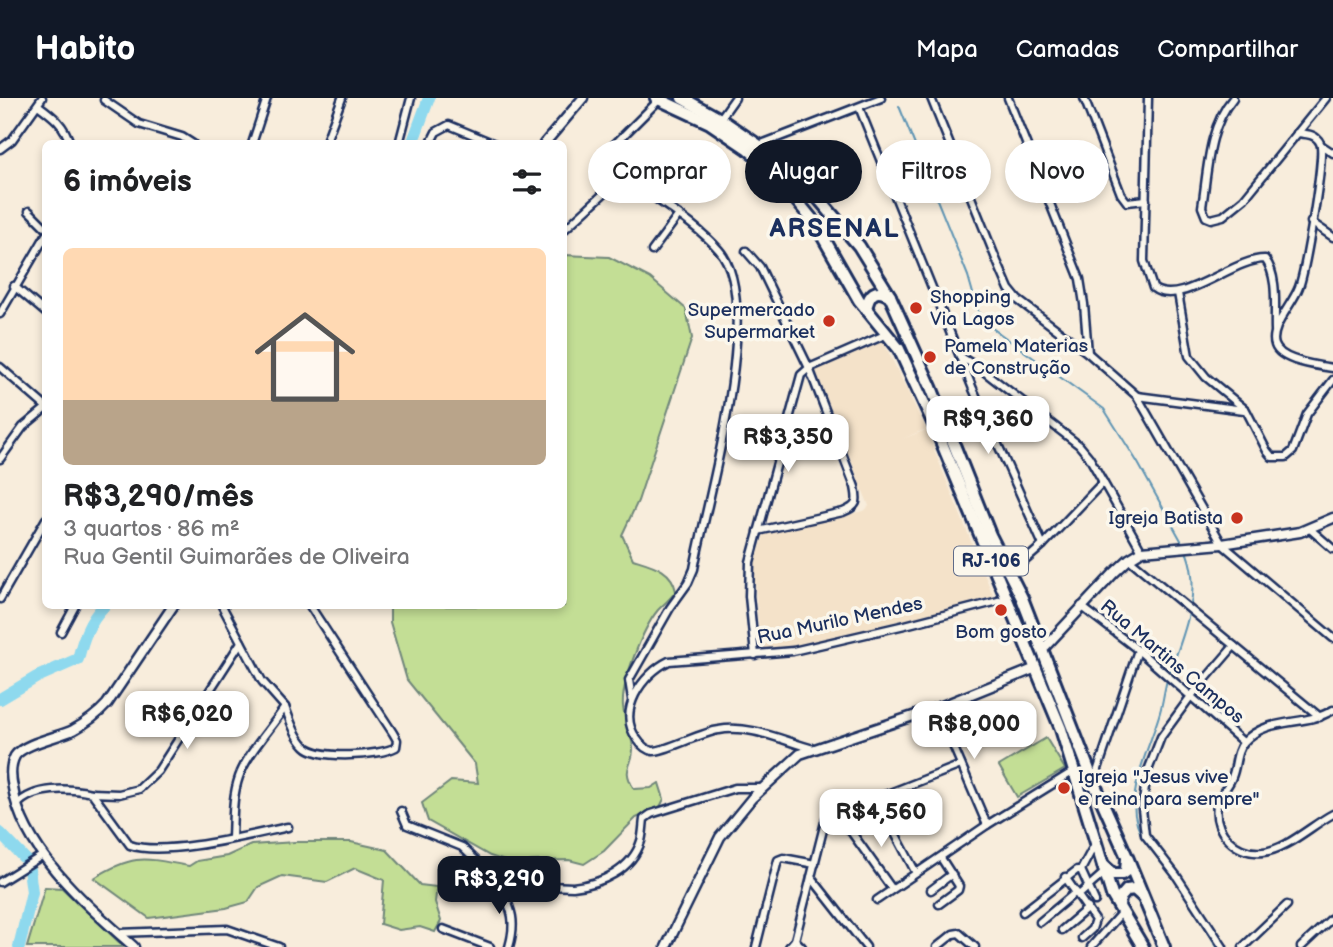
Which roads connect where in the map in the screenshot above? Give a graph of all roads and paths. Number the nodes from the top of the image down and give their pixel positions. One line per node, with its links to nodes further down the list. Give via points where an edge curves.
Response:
1 (267, 98): 22 (street)
2 (342, 98): 23 (street)
3 (411, 98): 24 (street)
4 (583, 98): 27 (street)
5 (682, 98): 18 (highway, RJ-106)
6 (735, 98): 18 (street)
7 (881, 98): 17 (street)
8 (931, 98): 55 (street, via 1009,289 1028,309)
9 (1008, 98): 55 (street, via 1080,279)
10 (1084, 98): 34 (street, via 1121,194 1128,202)
11 (1148, 98): 34 (street)
12 (1233, 98): 19 (street, via 1220,115 1213,136 1202,206 1206,217 1223,216 1244,200)
13 (1326, 98): 19 (street)
14 (658, 99): 28 (street); 50 (highway, RJ-106, via 710,123 771,169 816,223)
15 (104, 100): 21 (street, via 139,124)
16 (40, 101): 20 (street); 32 (street)
17 (859, 107): 30 (street); 56 (street)
18 (720, 119): 29 (highway, RJ-106)
19 (1297, 133): 31 (street, via 1316,137)
20 (69, 140)
21 (187, 140)
22 (253, 140)
23 (326, 140)
24 (400, 140)
25 (433, 140): 26 (street, via 449,125)
26 (485, 140)
27 (547, 140)
28 (619, 140)
29 (751, 140)
30 (771, 140)
31 (1321, 145): 33 (street); 40 (street)
32 (0, 149)
33 (1333, 153)
34 (1146, 200): 48 (street, via 1145,268 1157,291)
35 (593, 203): 42 (street)
36 (661, 203): 39 (street)
37 (822, 203): 49 (highway, RJ-106, via 859,246)
38 (29, 211): 41 (street)
39 (678, 216): 45 (street); 93 (street, via 723,256 734,290 737,337 694,569 629,680)
40 (1311, 222): 43 (street); 53 (street, via 1302,279)
41 (42, 224)
42 (567, 227)
43 (1333, 237)
44 (42, 242): 47 (street)
45 (652, 251)
46 (746, 251): 58 (street, via 760,267)
47 (15, 286): 51 (street); 52 (street)
48 (1178, 293): 53 (street, via 1244,263 1265,260 1272,279); 63 (street, via 1189,356 1206,377)
49 (890, 296): 50 (highway, via 875,292); 76 (highway, RJ-106, via 989,535)
50 (866, 309): 54 (highway, RJ-106)
51 (42, 310)
52 (0, 314)
53 (1275, 330): 59 (street, via 1275,347 1283,355)
54 (888, 334): 58 (street); 77 (highway, RJ-106, via 912,374)
55 (1088, 353): 61 (street)
56 (959, 356): 66 (street, via 1079,445); 72 (street)
57 (0, 367): 62 (street)
58 (809, 368): 70 (street, via 801,375); 70 (street, via 858,502 843,512)
59 (1333, 368)
60 (1333, 380): 63 (street, via 1307,414 1293,451 1286,457 1269,454)
61 (1137, 396): 63 (street); 71 (street)
62 (42, 404)
63 (1246, 410)
64 (42, 411): 65 (street, via 23,427)
65 (0, 459)
66 (1103, 482): 72 (street); 74 (street)
67 (1333, 519): 69 (street)
68 (42, 526): 78 (street)
69 (1310, 529): 71 (street); 73 (street)
70 (758, 531): 90 (street, via 749,573)
71 (1222, 544): 74 (street); 85 (street)
72 (1044, 545): 76 (street)
73 (1333, 549)
74 (1142, 551): 75 (street)
75 (1129, 559): 79 (street); 87 (street)
76 (1011, 573): 88 (highway, RJ-106)
77 (1006, 598): 90 (street, Rua Murilo Mendes, via 806,648); 91 (highway, RJ-106)
78 (0, 599)
79 (1081, 606): 88 (street); 89 (street, Rua Martins Campos)
80 (73, 609): 84 (street)
81 (171, 609): 106 (street, via 98,713 15,757)
82 (224, 609): 86 (street)
83 (312, 609): 94 (street, via 393,733 396,747 345,755 307,749)
84 (61, 632)
85 (1333, 638)
86 (242, 642): 94 (street, via 262,681); 104 (street, via 158,771 139,789)
87 (1234, 646): 92 (street); 97 (street)
88 (1043, 649): 102 (highway, RJ-106)
89 (1138, 650): 92 (street, Rua Martins Campos); 102 (street)
90 (755, 655): 93 (street, Rua Murilo Mendes, via 677,660 659,666)
91 (1036, 668): 95 (street); 101 (highway, RJ-106)
92 (1191, 696): 98 (street, Rua Martins Campos); 159 (street, via 1153,756 1142,821 1149,842)
93 (632, 699): 99 (street, via 630,730 650,751 708,732 740,729)
94 (285, 707): 112 (street, via 238,779)
95 (937, 708): 99 (street); 100 (street)
96 (1333, 710): 97 (street)
97 (1320, 717): 98 (street, via 1271,725)
98 (1244, 742): 108 (street, via 1217,808 1221,831 1234,845 1250,852 1275,850)
99 (813, 749): 103 (street, via 800,754)
100 (961, 765): 105 (street); 109 (street)
101 (1075, 771): 109 (street); 113 (highway, RJ-106)
102 (1094, 783): 115 (highway, RJ-106)
103 (761, 788): 125 (street, via 735,788 651,814 644,819 640,844 630,861 592,883 573,887); 149 (street, via 720,837)
104 (92, 793): 106 (street, via 71,789 35,794); 112 (street, via 121,835 139,849)
105 (877, 799): 117 (street, via 826,818); 120 (street)
106 (16, 807): 114 (street)
107 (401, 811): 125 (street, via 407,825 462,848)
108 (1333, 814)
109 (987, 825): 116 (street)
110 (847, 826): 127 (street)
111 (288, 827): 112 (street)
112 (232, 838)
113 (1096, 843): 118 (highway, RJ-106); 119 (street)
114 (39, 857): 124 (street); 142 (street)
115 (1127, 857): 118 (highway, via 1122,874); 130 (highway, RJ-106)
116 (941, 858): 120 (street); 121 (street)
117 (814, 864): 122 (street); 150 (street, via 778,860)
118 (1103, 869): 126 (street); 136 (highway, RJ-106)
119 (1081, 870): 123 (street); 126 (street)
120 (916, 873): 127 (street)
121 (952, 874): 128 (street); 133 (street, via 958,890)
122 (811, 877): 144 (street); 153 (street)
123 (1065, 877): 129 (street); 137 (street)
124 (0, 882)
125 (500, 884): 148 (street, via 513,917)
126 (1087, 886): 129 (street); 132 (street)
127 (892, 889): 131 (street)
128 (931, 890)
129 (1077, 894): 135 (street); 139 (street)
130 (1145, 899): 136 (highway, via 1137,891 1127,890 1120,898); 158 (highway, RJ-106)
131 (877, 900)
132 (1095, 901)
133 (939, 904)
134 (1287, 905): 160 (street)
135 (1088, 908): 141 (street); 143 (street, via 1094,926)
136 (1120, 909): 156 (street); 157 (highway, RJ-106)
137 (1023, 912)
138 (1333, 917): 161 (street)
139 (1040, 922)
140 (443, 929): 147 (street)
141 (1062, 930)
142 (118, 933): 145 (street); 146 (street, via 218,928)
143 (1082, 938)
144 (794, 940): 151 (street); 152 (street)
145 (134, 947)
146 (279, 947)
147 (489, 947)
148 (509, 947)
149 (666, 947)
150 (756, 947)
151 (789, 947)
152 (802, 947)
153 (866, 947)
154 (937, 947): 155 (street, via 955,933)
155 (975, 947)
156 (1091, 947)
157 (1143, 947)
158 (1164, 947)
159 (1223, 947)
160 (1243, 947)
161 (1301, 947)

